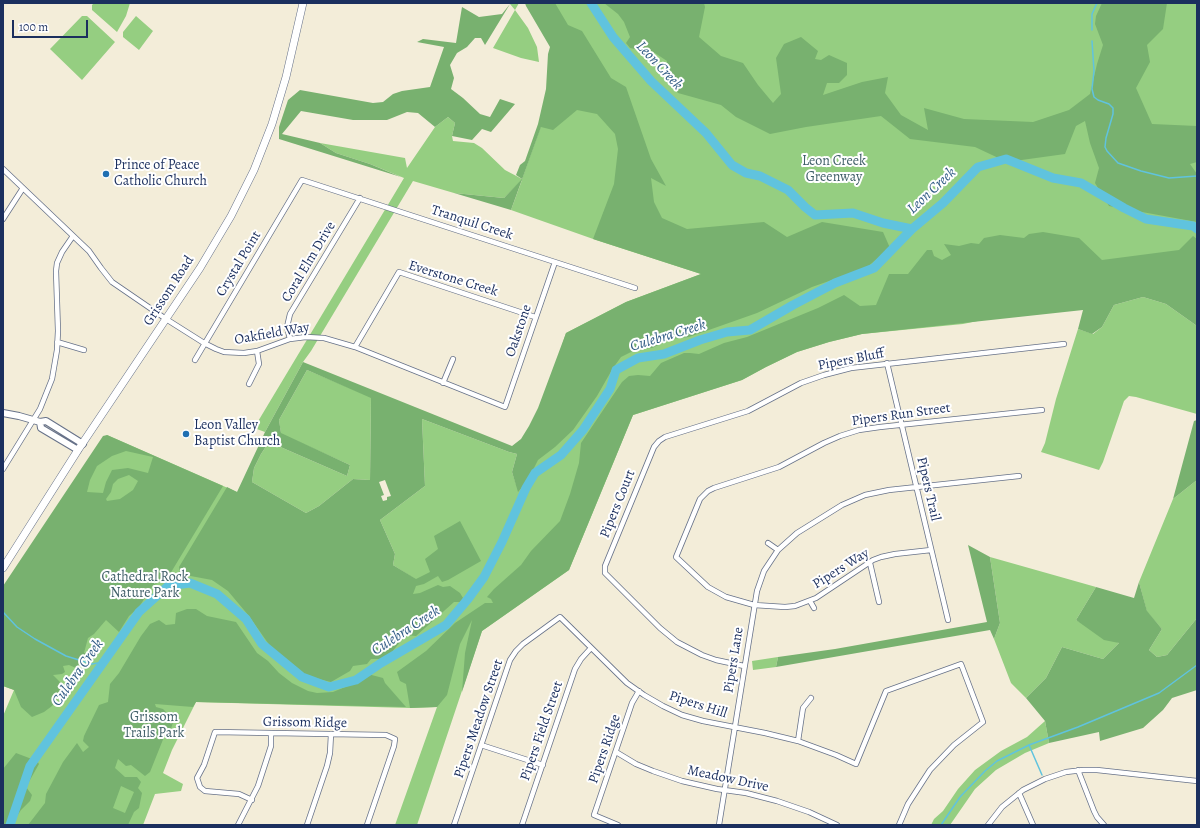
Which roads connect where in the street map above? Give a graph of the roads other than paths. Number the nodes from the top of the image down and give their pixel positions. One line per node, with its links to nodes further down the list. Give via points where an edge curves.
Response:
1 (303, 3): 11 (main road, Grissom Road, via 285,84 254,170 228,222)
2 (3, 169): 4 (street, Oakfield Way)
3 (302, 180): 5 (street, Tranquil Creek); 14 (street, Crystal Point)
4 (23, 188): 6 (street); 7 (street, Oakfield Way)
5 (360, 198): 8 (street, Tranquil Creek); 12 (street, Coral Elm Drive, via 290,314 287,327)
6 (3, 219)
7 (73, 236): 11 (street, Oakfield Way, via 89,251 112,282); 13 (street, via 57,263)
8 (555, 262): 9 (street, Tranquil Creek); 10 (street, Oakstone)
9 (636, 288)
10 (535, 317): 16 (street, Everstone Creek, via 399,272); 24 (street, Oakstone)
11 (166, 319): 14 (street, Oakfield Way); 29 (main road, Grissom Road)
12 (290, 339): 16 (street, Oakfield Way, via 324,338); 18 (street, Oakfield Way)
13 (57, 342): 17 (street); 27 (street, via 52,379)
14 (204, 343): 18 (street, Oakfield Way, via 224,352); 20 (street, Crystal Point)
15 (1064, 344): 21 (street, Pipers Bluff)
16 (355, 347): 22 (street, Oakfield Way)
17 (84, 350)
18 (257, 351): 23 (street, via 259,364)
19 (453, 359): 22 (street)
20 (195, 360)
21 (887, 363): 28 (street, Pipers Trail); 30 (street, Pipers Bluff, via 824,375 797,385 748,411 666,437)
22 (443, 383): 24 (street, Oakfield Way)
23 (249, 384)
24 (505, 407)
25 (1042, 410): 28 (street, Pipers Run Street)
26 (3, 413): 27 (street)
27 (37, 421): 29 (street, via 46,421); 31 (street, via 42,428); 32 (street)
28 (902, 425): 34 (street, Pipers Trail); 38 (street, Pipers Run Street, via 859,430 840,436 779,467 714,488 700,499)
29 (83, 444): 31 (main road, Grissom Road)
30 (656, 444): 48 (street, Pipers Court, via 605,566 605,573 677,642 702,656)
31 (78, 450): 40 (main road, Grissom Road)
32 (3, 469)
33 (1019, 476): 34 (street, Pipers Lane)
34 (917, 488): 36 (street, Pipers Lane, via 889,490 854,499 797,534); 37 (street, Pipers Trail)
35 (768, 543): 36 (street)
36 (778, 550): 43 (street, Pipers Lane, via 764,571)
37 (931, 550): 39 (street, Pipers Way, via 894,554); 46 (street, Pipers Trail)
38 (676, 557): 43 (street, Pipers Way, via 716,592 732,600)
39 (870, 563): 41 (street, Pipers Way); 42 (street)
40 (3, 568)
41 (810, 601): 43 (street, Pipers Way, via 785,607); 44 (street, Pipers Way)
42 (879, 602)
43 (754, 605): 48 (street, Pipers Lane)
44 (814, 608)
45 (560, 618): 47 (street, Pipers Hill); 55 (street, Pipers Meadow Street, via 523,644 513,655)
46 (948, 620)
47 (591, 648): 49 (street, Pipers Hill); 57 (street, Pipers Field Street, via 575,669)
48 (744, 666): 51 (street, Pipers Lane)
49 (639, 692): 51 (street, Pipers Hill, via 682,715); 56 (street, Pipers Ridge, via 632,703)
50 (811, 698): 54 (street, via 803,708)
51 (734, 728): 54 (street, Pipers Hill); 60 (street, Pipers Lane)
52 (271, 733): 53 (street, Grissom Ridge); 62 (street, via 268,759); 62 (street, Grissom Ridge, via 215,732 197,778 200,787 205,791 238,794)
53 (331, 734): 64 (street, via 327,766); 65 (street, Grissom Ridge, via 386,736 394,739 394,746)
54 (798, 741): 71 (street, Pipers Hill, via 856,764 886,692 961,664 983,722 954,745 930,770 911,799)
55 (481, 745): 57 (street); 66 (street, Pipers Meadow Street)
56 (616, 752): 60 (street, Meadow Drive, via 636,764 682,781); 68 (street, Pipers Ridge, via 594,815)
57 (542, 765): 67 (street, Pipers Field Street)
58 (1078, 770): 59 (street, via 1101,770); 61 (street, via 1050,777); 74 (street, via 1094,811)
59 (1197, 781)
60 (725, 790): 69 (street, Pipers Lane); 70 (street, Meadow Drive, via 791,805)
61 (1019, 793): 72 (street, via 1002,807); 73 (street)
62 (252, 800): 63 (street)
63 (238, 825)
64 (307, 825)
65 (368, 825)
66 (454, 825)
67 (522, 825)
68 (618, 825)
69 (719, 825)
70 (837, 825)
71 (899, 825)
72 (988, 825)
73 (1033, 825)
74 (1104, 825)

